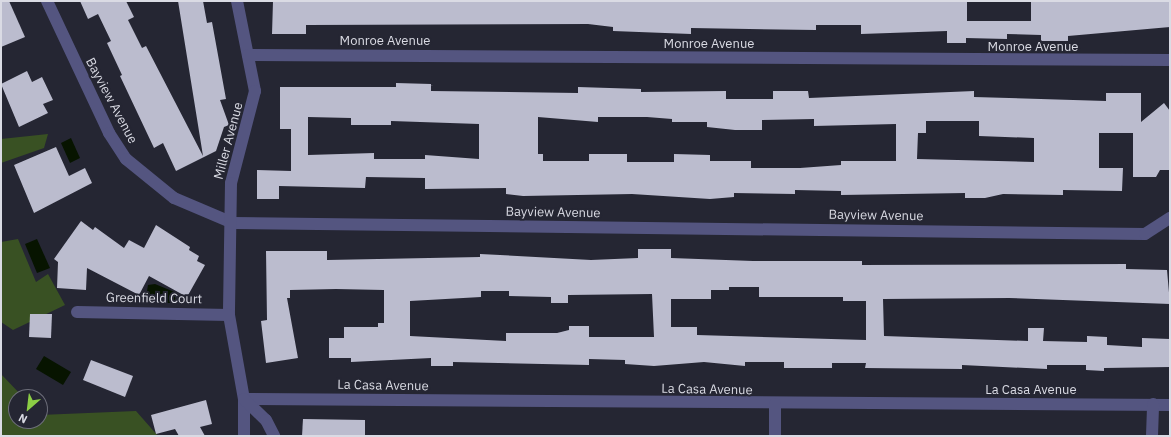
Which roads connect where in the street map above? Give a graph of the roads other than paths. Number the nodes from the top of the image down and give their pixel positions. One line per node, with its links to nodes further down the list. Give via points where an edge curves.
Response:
1 (47, 1): 6 (street, Bayview Avenue, via 105,126 126,159 174,198)
2 (237, 1): 3 (street, Miller Avenue)
3 (248, 54): 4 (street, Monroe Avenue); 6 (street, Miller Avenue, via 254,104 231,183)
4 (1169, 63)
5 (1170, 218): 6 (street, Bayview Avenue, via 1145,234)
6 (233, 224): 8 (street, Miller Avenue)
7 (77, 312): 8 (street, Greenfield Court)
8 (230, 315): 9 (street, Miller Avenue)
9 (244, 399): 10 (street, La Casa Avenue); 13 (street, Miller Avenue); 14 (street, via 266,420)
10 (775, 404): 11 (street, La Casa Avenue); 15 (street)
11 (1153, 404): 12 (street, La Casa Avenue); 16 (street)
12 (1170, 404)
13 (244, 436)
14 (274, 436)
15 (775, 436)
16 (1152, 436)

